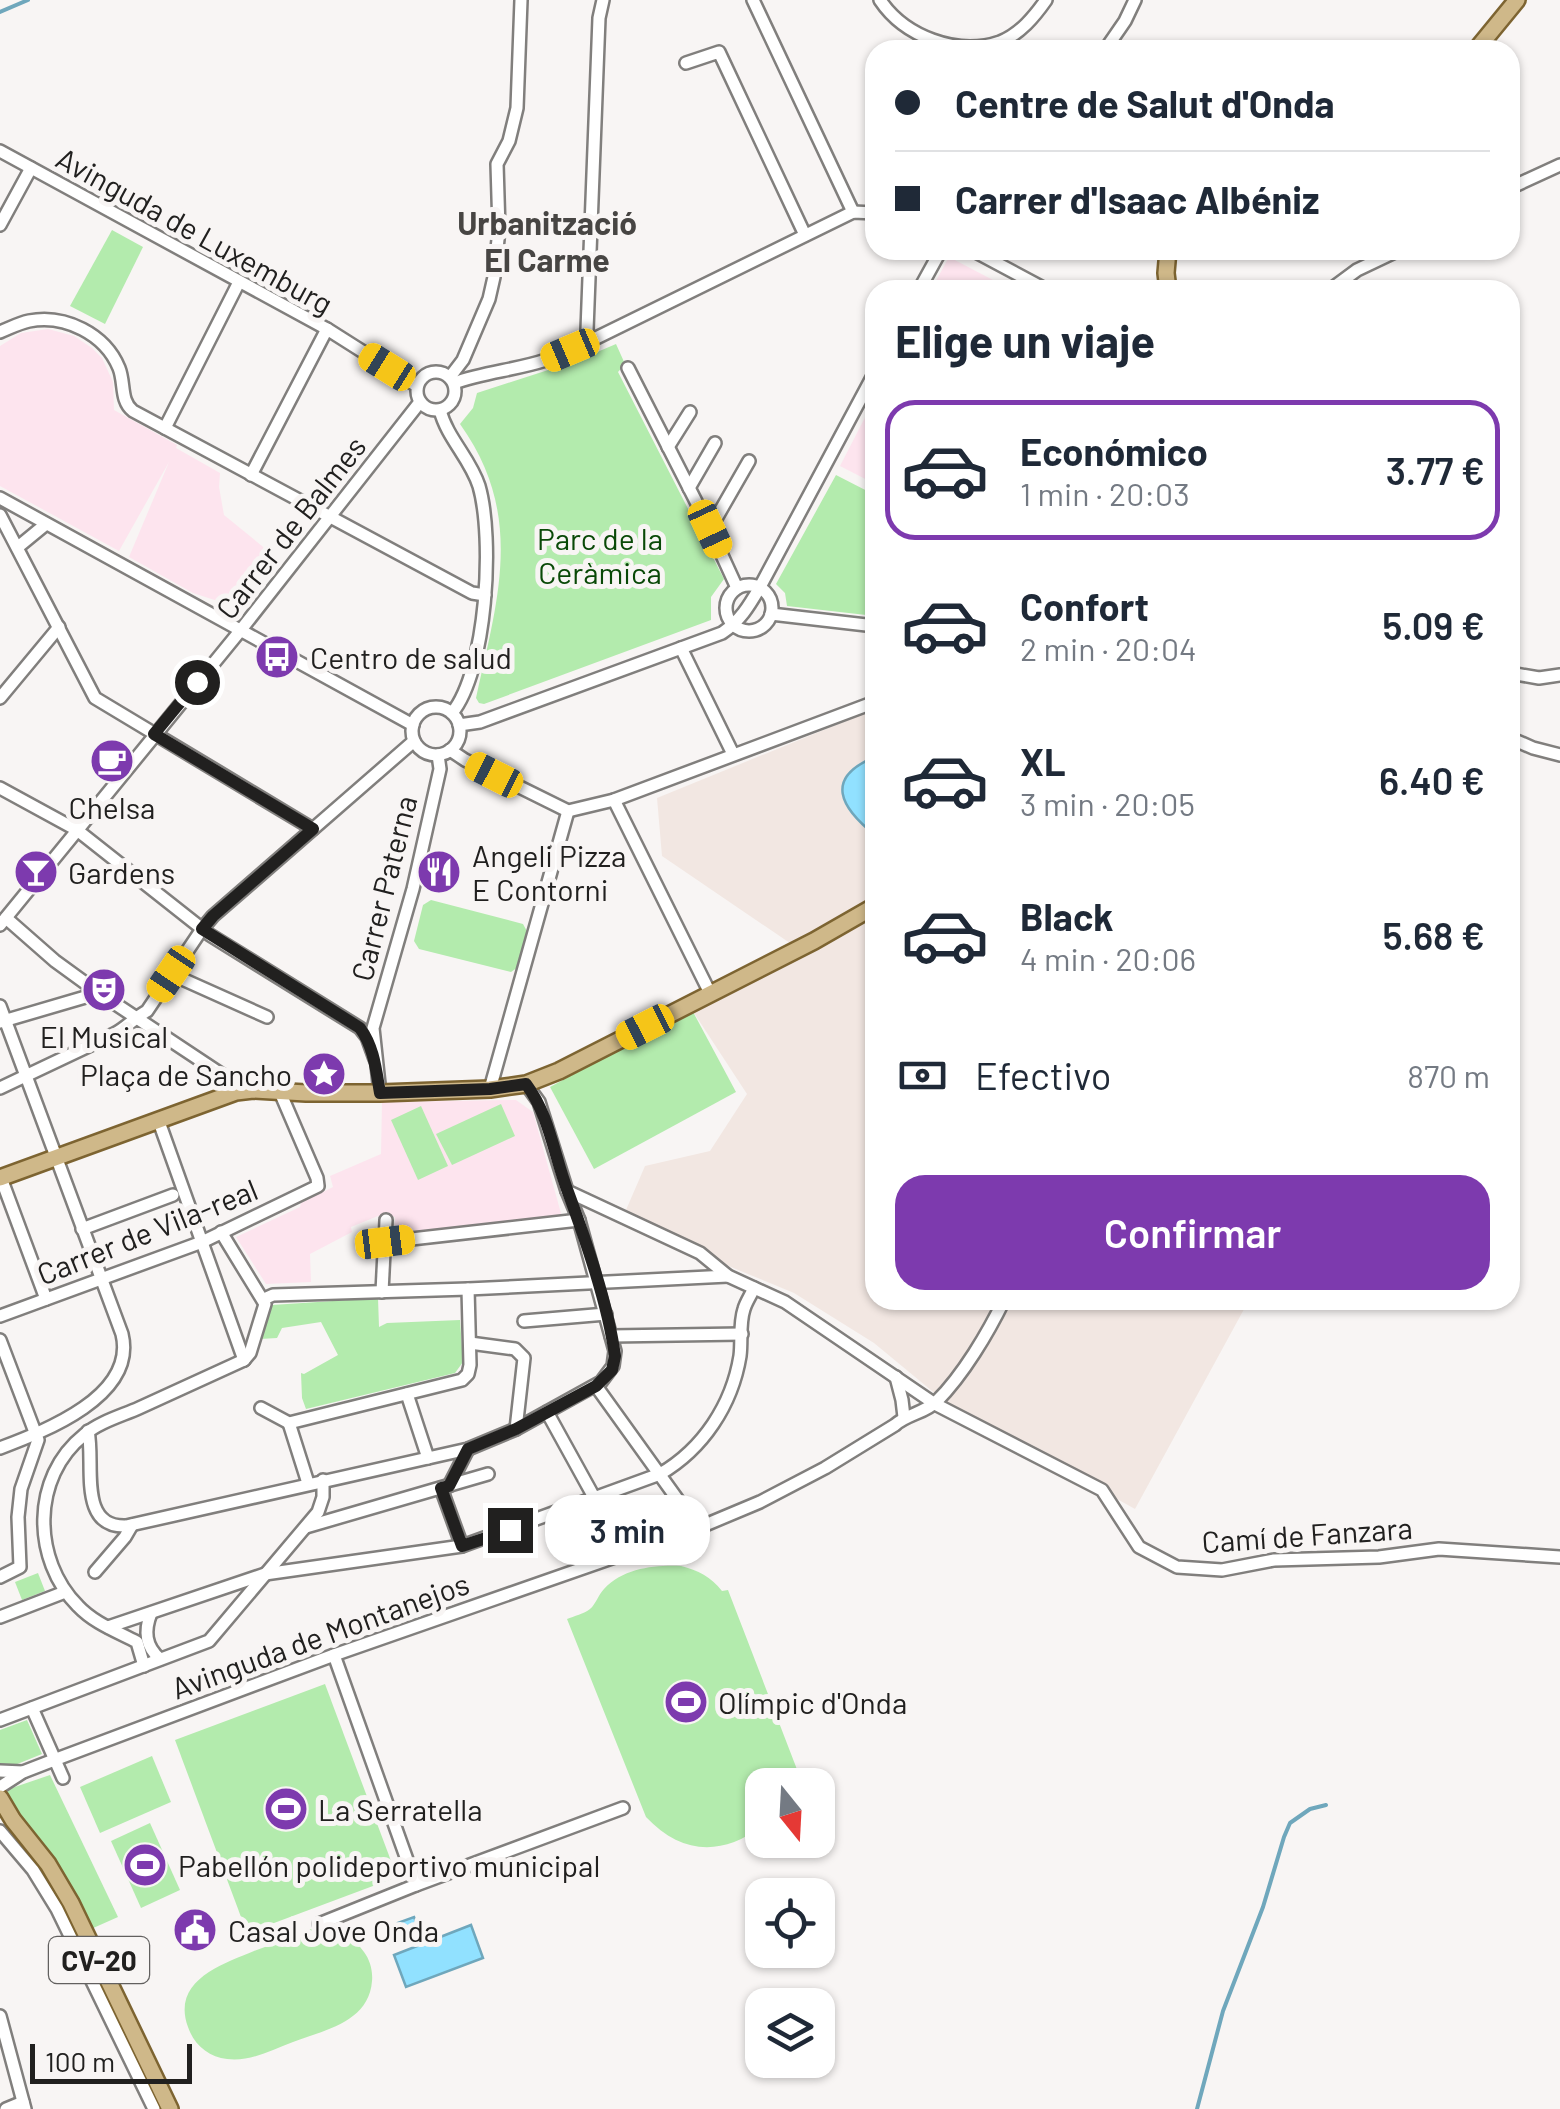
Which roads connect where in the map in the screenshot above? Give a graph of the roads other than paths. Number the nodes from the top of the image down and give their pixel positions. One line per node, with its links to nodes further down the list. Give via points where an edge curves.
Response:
1 (522, 0): 30 (street, via 516,108 497,164 494,277)
2 (603, 0): 28 (street)
3 (754, 0): 17 (street)
4 (880, 0): 8 (street, via 909,29)
5 (1046, 0): 9 (street)
6 (1135, 0): 10 (street)
7 (1517, 0): 11 (main road)
8 (935, 40)
9 (1005, 40)
10 (1112, 40)
11 (1484, 40)
12 (686, 64): 20 (street, via 719,52)
13 (0, 151): 15 (street, Avinguda de Luxemburg)
14 (1560, 165): 16 (street)
15 (31, 168): 19 (street); 25 (street, Avinguda de Luxemburg)
16 (1520, 183)
17 (853, 212): 18 (street); 20 (street)
18 (865, 213)
19 (0, 225)
20 (805, 235): 28 (street)
21 (991, 260): 23 (street)
22 (1378, 260): 24 (street)
23 (1028, 280)
24 (1343, 280)
25 (239, 282): 26 (street, Avinguda de Luxemburg); 36 (street)
26 (327, 330): 31 (street, Avinguda de Luxemburg); 40 (street)
27 (0, 332): 36 (street, via 43,319 88,333 114,357 127,406)
28 (590, 342): 30 (street, via 548,360)
29 (628, 368): 38 (street)
30 (452, 380): 31 (street, via 438,371 424,374); 34 (street, via 455,394)
31 (417, 386): 33 (street)
32 (865, 391): 48 (street)
33 (420, 402): 34 (street); 44 (street, Carrer de Balmes)
34 (440, 410): 50 (street, via 482,497)
35 (690, 412): 38 (street)
36 (164, 428): 40 (street)
37 (715, 444): 41 (street)
38 (668, 447): 41 (street)
39 (749, 461): 46 (street)
40 (251, 475): 44 (street)
41 (689, 488): 46 (street)
42 (0, 498): 45 (street)
43 (0, 515): 47 (street)
44 (328, 517): 50 (street); 55 (street, Carrer de Balmes)
45 (46, 524): 47 (street); 55 (street)
46 (710, 529): 49 (street)
47 (18, 547): 54 (street)
48 (760, 587): 49 (street); 51 (street); 53 (street)
49 (737, 588): 53 (street, via 727,598)
50 (484, 596): 61 (street, via 466,688)
51 (771, 614): 52 (street); 53 (street, via 755,630)
52 (865, 625)
53 (734, 626): 56 (street)
54 (59, 628): 59 (street); 64 (street, via 96,698)
55 (240, 631): 62 (street); 64 (street, Carrer de Balmes)
56 (681, 648): 63 (street); 68 (street)
57 (1520, 674): 58 (street)
58 (1560, 675)
59 (0, 698)
60 (865, 706): 68 (street)
61 (452, 713): 62 (street, via 429,708); 63 (street)
62 (413, 725): 65 (street)
63 (459, 725): 67 (street, via 458,740)
64 (154, 734): 73 (street); 74 (street, Carrer de Balmes)
65 (414, 740): 67 (street, via 424,752); 73 (street)
66 (1520, 742): 69 (street)
67 (444, 752): 72 (street); 84 (street, Carrer Paterna)
68 (733, 754): 71 (street)
69 (1560, 755)
70 (0, 788): 74 (street)
71 (614, 800): 72 (street); 79 (street)
72 (568, 811): 91 (street)
73 (313, 829): 77 (street)
74 (77, 830): 76 (street, Carrer de Balmes); 77 (street)
75 (865, 912): 79 (main road)
76 (3, 917): 80 (street)
77 (202, 929): 78 (street); 86 (street)
78 (171, 974): 82 (street); 83 (street, via 147,1012)
79 (710, 993): 89 (main road)
80 (100, 994): 83 (street); 85 (street)
81 (0, 1006): 85 (street)
82 (266, 1017)
83 (134, 1018): 88 (street); 92 (street, via 224,1076)
84 (374, 1020): 86 (street); 87 (street, Carrer Paterna)
85 (2, 1021): 88 (street)
86 (349, 1021): 87 (street, via 364,1032)
87 (374, 1059): 94 (street, Carrer Paterna)
88 (26, 1076): 90 (street); 96 (street)
89 (526, 1084): 91 (main road); 98 (street, via 539,1102)
90 (0, 1088)
91 (490, 1089): 94 (main road)
92 (236, 1092): 93 (main road); 95 (main road)
93 (280, 1092): 94 (main road); 103 (street, Carrer de Vila-real, via 318,1186)
94 (380, 1093)
95 (158, 1120): 96 (main road); 104 (street)
96 (56, 1158): 97 (main road); 102 (street)
97 (1, 1178): 112 (street)
98 (567, 1191): 101 (street); 106 (street, Camí de Fanzara, via 700,1253)
99 (173, 1195): 102 (street)
100 (386, 1220): 101 (street, via 385,1242)
101 (579, 1220): 108 (street)
102 (82, 1229): 107 (street)
103 (221, 1232): 104 (street, Carrer de Vila-real); 113 (street)
104 (202, 1242): 107 (street, Carrer de Vila-real); 122 (street)
105 (384, 1252): 111 (street)
106 (728, 1276): 108 (street); 109 (street, Camí de Fanzara)
107 (101, 1279): 112 (street, Carrer de Vila-real); 134 (street, via 122,1334 121,1364 101,1394)
108 (597, 1283): 110 (street); 115 (street)
109 (754, 1288): 118 (street, via 743,1310); 123 (street, Camí de Fanzara)
110 (468, 1289): 111 (street); 121 (street)
111 (382, 1292): 113 (street)
112 (46, 1299): 116 (street, Carrer de Vila-real)
113 (264, 1299): 122 (street)
114 (999, 1310): 127 (street)
115 (606, 1314): 117 (street); 119 (street)
116 (0, 1316)
117 (524, 1322)
118 (742, 1334): 119 (street); 139 (street, via 734,1382 720,1414 683,1460)
119 (611, 1336): 124 (street, via 615,1362)
120 (0, 1340): 134 (street)
121 (470, 1343): 126 (street, via 462,1380); 132 (street, via 515,1349 524,1358)
122 (244, 1360): 133 (street)
123 (896, 1377): 125 (street, Camí de Fanzara); 130 (street)
124 (596, 1386): 129 (street); 139 (street)
125 (913, 1389): 127 (street, Camí de Fanzara); 130 (street)
126 (408, 1394): 131 (street); 137 (street)
127 (935, 1404): 130 (street, Avinguda de Montanejos); 148 (street, Camí de Fanzara, via 1102,1490 1140,1547 1177,1567 1222,1570 1440,1549)
128 (261, 1408): 131 (street)
129 (547, 1412): 132 (street); 143 (street)
130 (904, 1417): 146 (street, Avinguda de Montanejos, via 825,1468)
131 (290, 1427): 141 (street)
132 (516, 1429): 136 (street)
133 (88, 1432): 144 (street, via 96,1512 104,1522); 152 (street, via 65,1456 45,1496 45,1544)
134 (36, 1435): 135 (street); 151 (street, via 19,1504 21,1563)
135 (0, 1448)
136 (468, 1449): 137 (street); 142 (street)
137 (428, 1458): 140 (street)
138 (488, 1474): 142 (street)
139 (660, 1474): 143 (street); 146 (street)
140 (323, 1480): 141 (street); 145 (street, via 322,1505)
141 (308, 1483): 144 (street)
142 (445, 1487): 145 (street); 147 (street)
143 (594, 1499): 147 (street)
144 (132, 1524): 149 (street)
145 (306, 1527): 150 (street)
146 (698, 1528): 157 (street, Avinguda de Montanejos)
147 (462, 1546): 150 (street)
148 (1560, 1557)
149 (95, 1572)
150 (264, 1574): 153 (street); 158 (street, via 209,1641)
151 (0, 1577)
152 (65, 1592): 154 (street); 155 (street)
153 (146, 1614): 155 (street); 156 (street); 158 (street, via 144,1629)
154 (0, 1617)
155 (108, 1627): 156 (street)
156 (137, 1642): 159 (street)
157 (334, 1655): 162 (street, Avinguda de Montanejos); 170 (street)
158 (160, 1660): 159 (street)
159 (144, 1666): 160 (street)
160 (32, 1708): 161 (street); 162 (street)
161 (0, 1720)
162 (54, 1760): 164 (street, Avinguda de Montanejos); 165 (street)
163 (0, 1771): 164 (street, Avinguda de Montanejos)
164 (23, 1772): 166 (street, Avinguda de Montanejos)
165 (62, 1778)
166 (0, 1788)
167 (0, 1798): 169 (main road, CV-20)
168 (623, 1808): 170 (street)
169 (4, 1821): 175 (street, via 57,1908); 176 (main road, CV-20, via 48,1864 71,1902)
170 (416, 1885): 171 (street)
171 (319, 1924)
172 (0, 2016): 173 (street)
173 (24, 2105): 174 (street)
174 (6, 2109)
175 (154, 2109)
176 (170, 2109)

